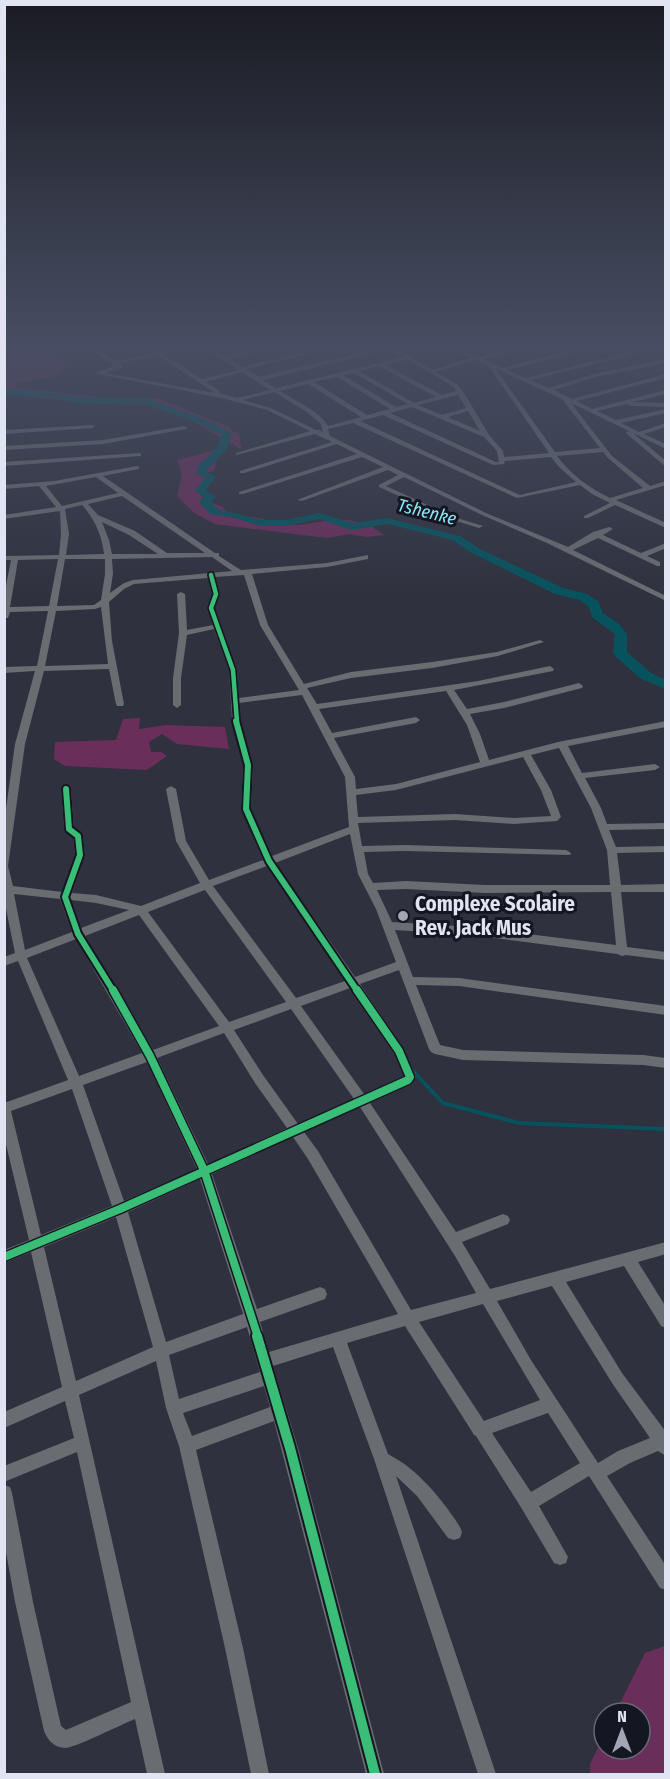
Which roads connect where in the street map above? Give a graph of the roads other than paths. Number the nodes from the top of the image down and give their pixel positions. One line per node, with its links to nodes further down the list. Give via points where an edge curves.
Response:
1 (39, 430): 14 (street)
2 (172, 430): 20 (street, via 103,442)
3 (326, 430): 17 (street)
4 (375, 430): 34 (street, via 519,496)
5 (421, 430): 26 (street, via 495,464 501,464)
6 (474, 430): 16 (street)
7 (483, 430): 16 (street)
8 (535, 430): 23 (street)
9 (588, 430): 21 (street)
10 (627, 430): 28 (street)
11 (630, 430): 15 (street)
12 (650, 430): 15 (street)
13 (318, 431): 17 (street); 22 (street)
14 (4, 432)
15 (638, 434): 19 (street)
16 (486, 435): 26 (street)
17 (327, 437): 18 (street)
18 (338, 442): 24 (street); 31 (street)
19 (665, 447)
20 (4, 448)
21 (604, 450): 23 (street); 38 (street)
22 (238, 454)
23 (553, 454): 26 (street); 34 (street)
24 (362, 455): 30 (street); 40 (street)
25 (139, 456): 27 (street)
26 (502, 459)
27 (4, 464)
28 (666, 465)
29 (137, 468): 32 (street)
30 (387, 468): 33 (street); 41 (street)
31 (242, 472)
32 (97, 475): 36 (street); 39 (street)
33 (403, 475): 48 (street, via 381,486); 53 (street)
34 (579, 483): 42 (street)
35 (666, 483): 38 (street)
36 (41, 484): 37 (street); 44 (street)
37 (4, 487)
38 (648, 488): 42 (street)
39 (125, 493): 43 (street); 54 (street)
40 (241, 493)
41 (300, 500)
42 (613, 501): 46 (street); 49 (street)
43 (83, 502): 44 (street); 47 (street)
44 (61, 508): 45 (street); 61 (street, via 66,523)
45 (4, 517)
46 (586, 517)
47 (98, 518): 55 (street, via 132,532); 57 (street)
48 (479, 526)
49 (666, 526)
50 (609, 529): 51 (street)
51 (596, 534): 53 (street); 56 (street)
52 (666, 545): 56 (street)
53 (567, 549): 66 (street)
54 (216, 555): 55 (street); 63 (street)
55 (166, 556): 57 (street)
56 (642, 556): 62 (street)
57 (108, 557): 61 (street); 67 (street)
58 (366, 557): 63 (street, via 340,564)
59 (4, 558): 60 (street)
60 (15, 558): 61 (street); 69 (street)
61 (61, 558): 68 (street)
62 (657, 564)
63 (243, 571): 64 (street); 78 (street, via 264,625)
64 (211, 574): 67 (street, via 127,584); 70 (street, via 216,594 212,608)
65 (181, 594): 71 (street)
66 (663, 595)
67 (104, 600): 68 (street, via 98,607); 73 (street)
68 (52, 609): 69 (street); 74 (street)
69 (5, 612)
70 (218, 626): 71 (street); 80 (street, via 233,670)
71 (183, 633): 82 (street)
72 (540, 642): 78 (street, via 498,654 351,675)
73 (112, 666): 74 (street); 81 (street)
74 (40, 669): 76 (street); 104 (street, via 20,744)
75 (550, 669): 79 (street)
76 (4, 670)
77 (579, 686): 84 (street)
78 (302, 689): 80 (street); 83 (street)
79 (449, 689): 83 (street); 84 (street)
80 (234, 700): 103 (street, via 248,765 246,809)
81 (120, 704)
82 (177, 705)
83 (314, 707): 87 (street)
84 (466, 712): 90 (street, via 481,744)
85 (416, 720): 87 (street)
86 (666, 724): 88 (street)
87 (329, 736): 95 (street, via 350,777)
88 (563, 746): 89 (street); 92 (street)
89 (526, 754): 90 (street); 96 (street, via 546,790 554,819 455,817)
90 (485, 765): 95 (street, via 396,787)
91 (655, 767): 92 (street)
92 (579, 776): 98 (street)
93 (66, 789): 111 (street, via 69,829 78,836 80,855)
94 (171, 789): 106 (street, via 181,841)
95 (353, 792): 96 (street)
96 (354, 824): 99 (street); 103 (street)
97 (666, 826): 98 (street)
98 (603, 827): 101 (street)
99 (359, 849): 102 (street); 107 (street, via 363,874)
100 (666, 849): 101 (street)
101 (612, 850): 108 (street)
102 (566, 853)
103 (269, 861): 106 (street); 121 (street)
104 (4, 864)
105 (4, 869): 110 (street)
106 (206, 884): 112 (street); 122 (street)
107 (370, 887): 108 (street); 113 (street)
108 (615, 888): 109 (street); 115 (street)
109 (666, 888)
110 (6, 889): 111 (street); 116 (street)
111 (65, 897): 112 (street); 114 (street)
112 (140, 909): 114 (street); 124 (street)
113 (387, 926): 115 (street, via 514,936); 119 (street)
114 (78, 934): 116 (street); 125 (street)
115 (622, 952): 117 (street)
116 (21, 956): 118 (street); 127 (street)
117 (666, 956)
118 (4, 962)
119 (401, 965): 120 (street); 121 (street)
120 (408, 981): 123 (street, via 459,982); 126 (street, via 437,1051)
121 (351, 982): 122 (street); 128 (street, via 399,1051 410,1077)
122 (293, 1003): 124 (street); 128 (street)
123 (666, 1011)
124 (227, 1028): 125 (street); 130 (street)
125 (150, 1056): 127 (street); 131 (street)
126 (666, 1063)
127 (76, 1083): 129 (street); 132 (street)
128 (361, 1100): 130 (street); 134 (street)
129 (5, 1107): 135 (street)
130 (295, 1131): 131 (street); 143 (street, via 336,1191)
131 (204, 1170): 132 (street); 142 (street)
132 (120, 1209): 135 (street); 146 (street)
133 (503, 1220): 134 (street)
134 (452, 1240): 141 (street)
135 (35, 1245): 137 (street); 149 (street, via 54,1313)
136 (666, 1248): 138 (street)
137 (4, 1257)
138 (628, 1258): 139 (street); 144 (street)
139 (556, 1279): 141 (street); 156 (street, via 617,1378)
140 (320, 1294): 142 (street)
141 (485, 1297): 143 (street); 150 (street)
142 (252, 1318): 146 (street); 147 (street)
143 (408, 1318): 145 (street); 154 (street)
144 (666, 1321)
145 (338, 1340): 147 (street); 158 (street)
146 (161, 1352): 149 (street); 151 (street)
147 (264, 1361): 148 (street)
148 (269, 1377): 151 (street); 152 (street)
149 (69, 1392): 153 (street); 155 (street)
150 (551, 1404): 154 (street); 159 (street)
151 (174, 1408): 157 (street)
152 (279, 1411): 157 (street); 169 (street)
153 (4, 1420)
154 (479, 1430): 162 (street)
155 (83, 1442): 160 (street); 166 (street)
156 (664, 1443): 159 (street)
157 (187, 1446): 168 (street)
158 (382, 1459): 163 (street, via 416,1483); 170 (street)
159 (593, 1469): 162 (street); 165 (street)
160 (4, 1474)
161 (4, 1493): 166 (street, via 53,1731 66,1738)
162 (528, 1503): 164 (street)
163 (454, 1532)
164 (560, 1557)
165 (666, 1582)
166 (141, 1707): 167 (street)
167 (156, 1774)
168 (260, 1774)
169 (375, 1774)
170 (487, 1774)

